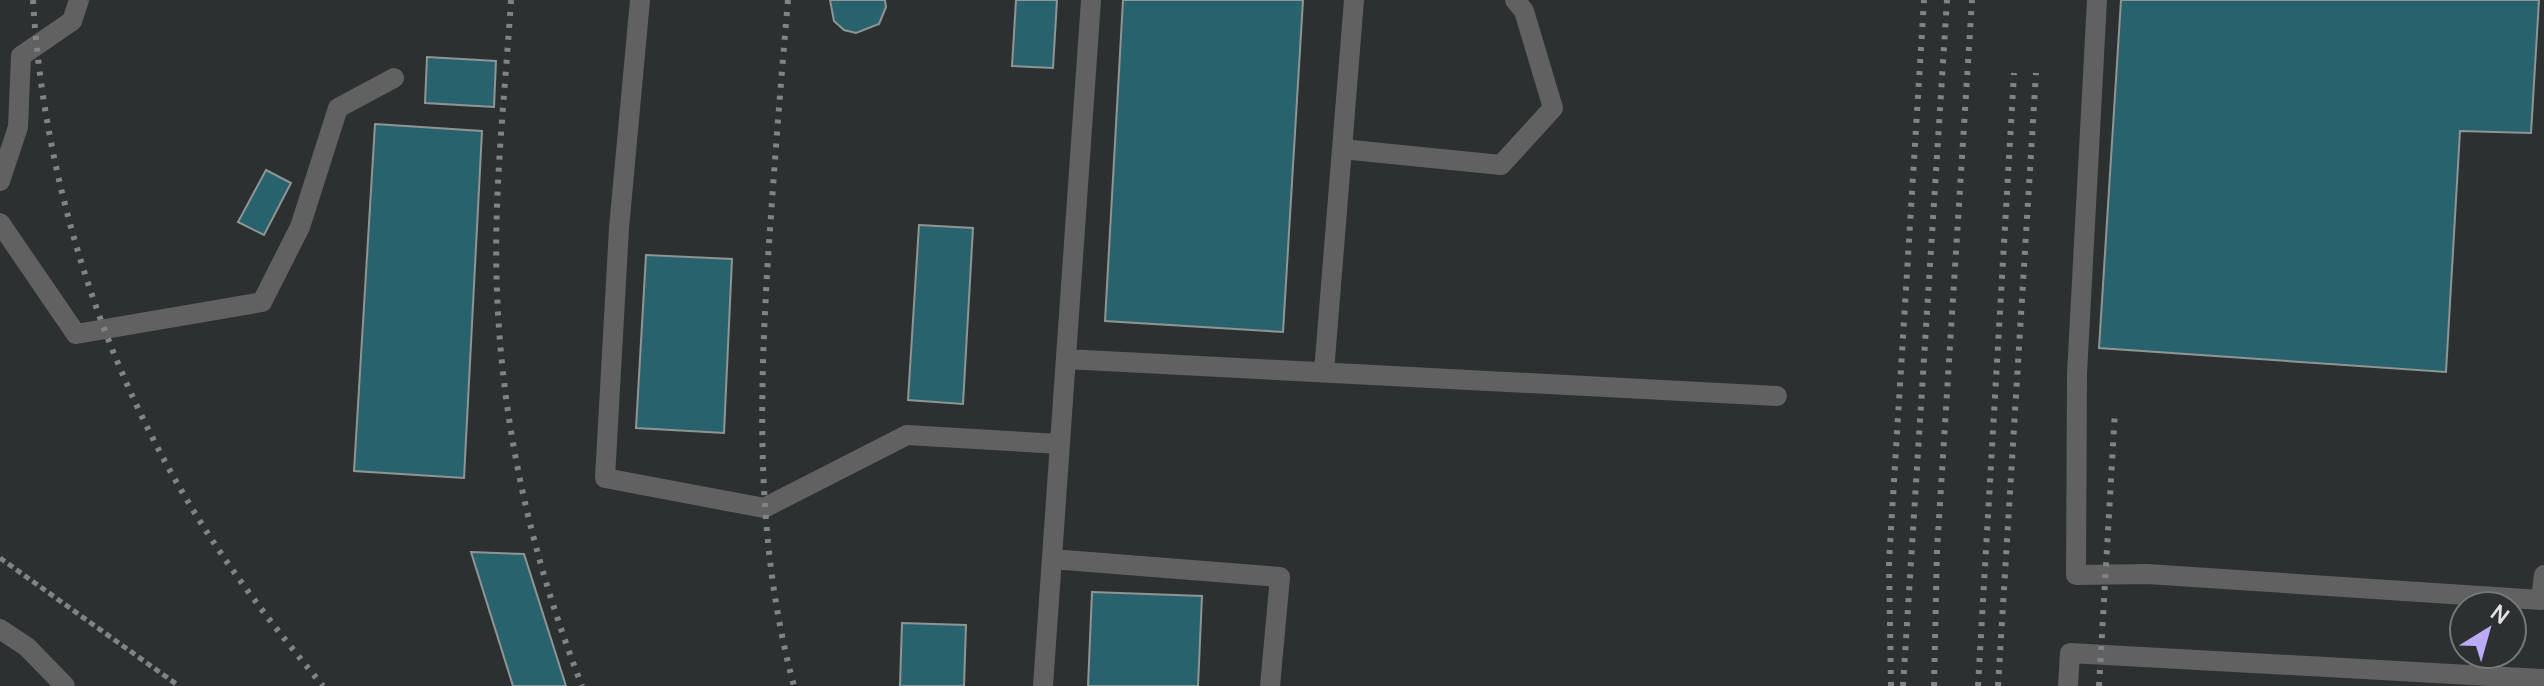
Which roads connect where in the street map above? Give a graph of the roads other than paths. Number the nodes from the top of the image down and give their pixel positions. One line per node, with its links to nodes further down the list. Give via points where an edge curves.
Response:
1 (79, 0): 9 (street, via 72,21 21,56 18,127)
2 (640, 0): 14 (street, via 619,228 605,478 764,508 907,435)
3 (1091, 0): 11 (street)
4 (1354, 0): 8 (street)
5 (1515, 0): 8 (street, via 1524,11 1553,108 1501,165)
6 (2097, 0): 16 (street, via 2077,374 2076,575 2147,574 2541,600)
7 (394, 78): 10 (street, via 338,108 300,227 262,302 76,334)
8 (1342, 149): 12 (street)
9 (0, 181)
10 (0, 223)
11 (1066, 359): 12 (street); 14 (street)
12 (1324, 372): 13 (street)
13 (1777, 396)
14 (1060, 444): 15 (street)
15 (1052, 559): 20 (street); 21 (street, via 1280,577)
16 (2544, 575)
17 (0, 629): 19 (street, via 27,647)
18 (2544, 679): 22 (street, via 2070,653)
19 (65, 686)
20 (1043, 686)
21 (1270, 686)
22 (2068, 686)

